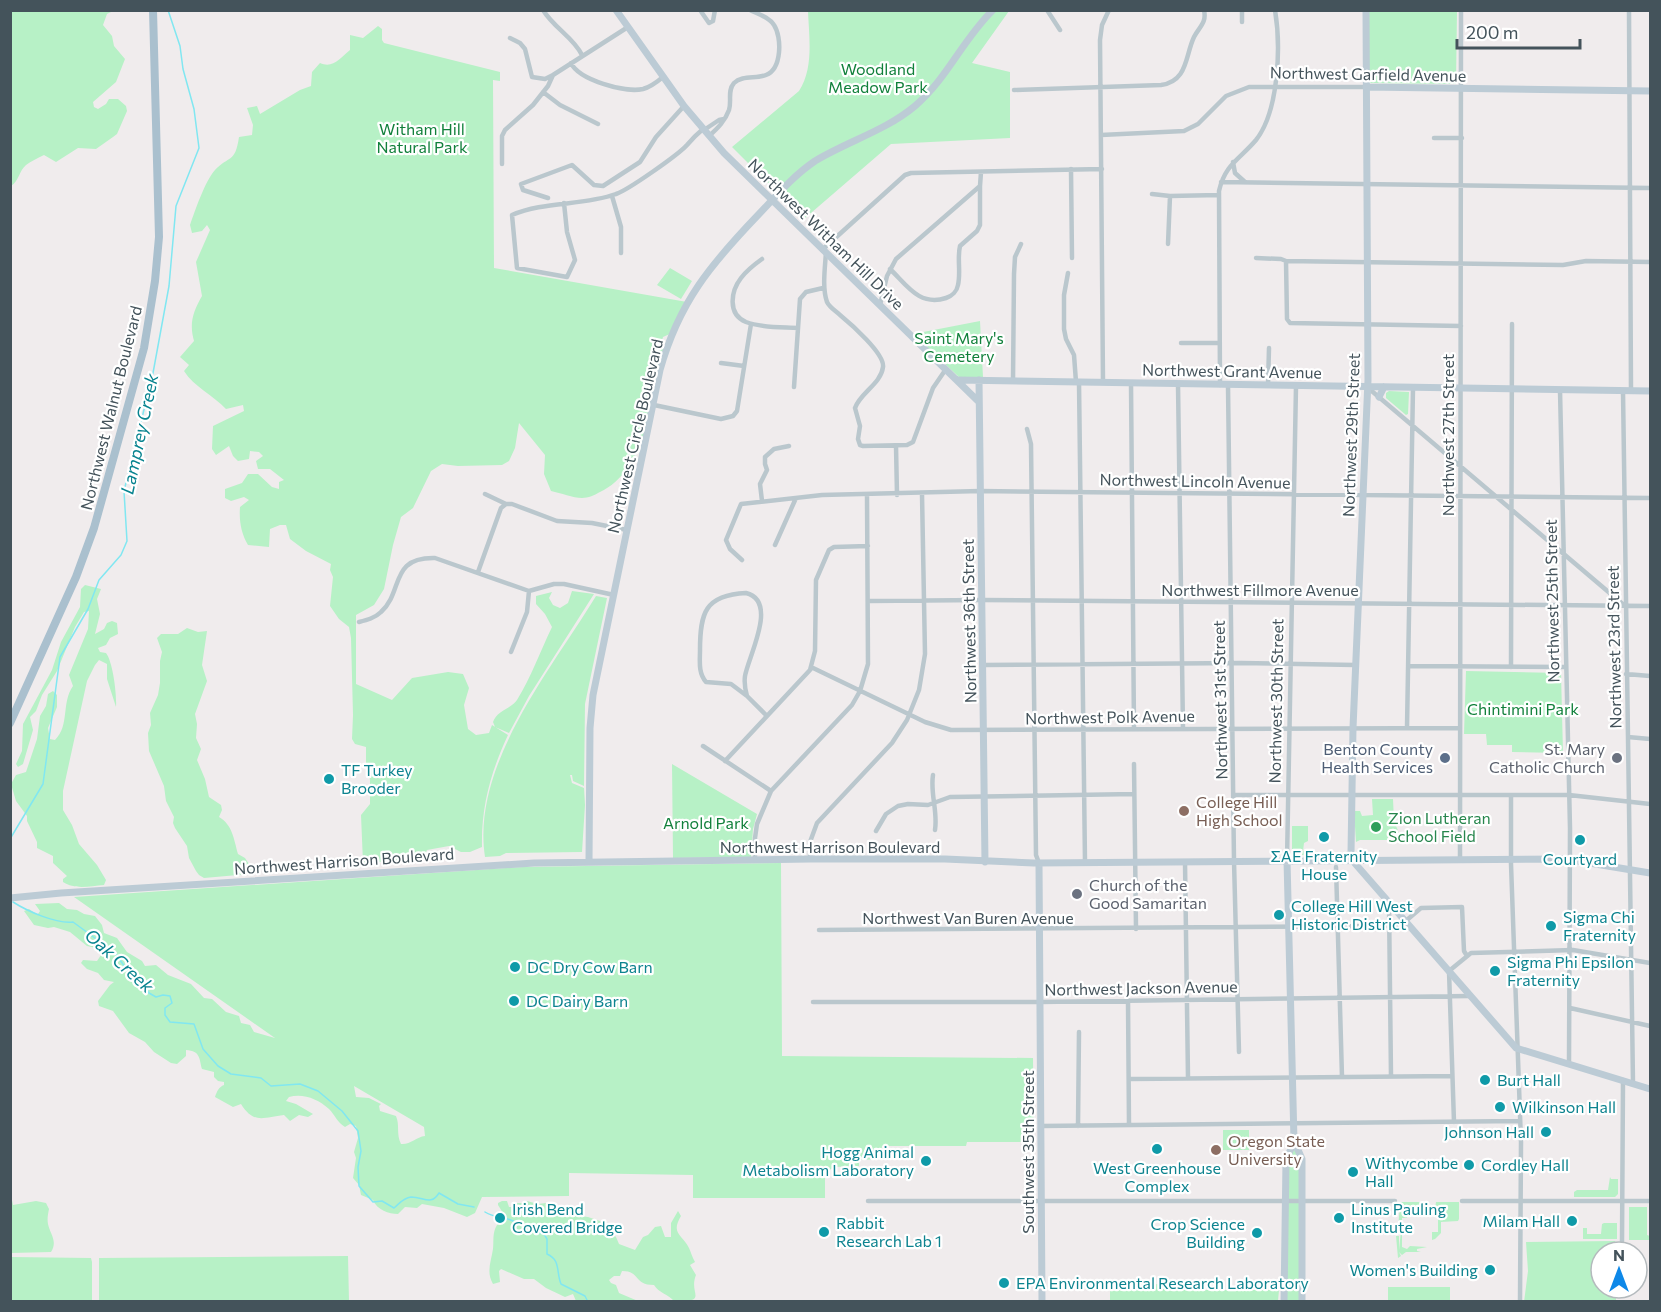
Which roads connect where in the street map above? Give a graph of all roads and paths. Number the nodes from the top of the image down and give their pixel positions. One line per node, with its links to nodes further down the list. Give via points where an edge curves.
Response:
1 (153, 10): 184 (main road, Northwest Walnut Boulevard, via 159,237 144,348 90,538)
2 (543, 10): 22 (street)
3 (616, 10): 19 (street, Northwest Witham Hill Drive)
4 (699, 10): 5 (street, via 709,23)
5 (715, 10)
6 (750, 10): 17 (street)
7 (765, 10): 17 (street)
8 (993, 10): 57 (street, Northwest Circle Boulevard, via 913,108 807,167)
9 (1047, 10): 20 (street)
10 (1108, 10): 27 (street, via 1101,30)
11 (1204, 10): 27 (street, via 1205,20 1195,35 1185,69 1174,81)
12 (1242, 10): 18 (street)
13 (1275, 10): 26 (street)
14 (1365, 10): 28 (street, Northwest 29th Street)
15 (1461, 10): 29 (street, Northwest 27th Street)
16 (1629, 10): 31 (street)
17 (762, 16): 36 (street, via 777,31 778,63 766,75 740,79 734,84 722,124)
18 (1242, 22)
19 (628, 27): 22 (street); 25 (street, Northwest Witham Hill Drive)
20 (1060, 30)
21 (510, 38): 24 (street, via 525,49 532,77 545,80)
22 (582, 55): 23 (street)
23 (571, 63): 24 (street); 25 (street, via 598,82 641,90)
24 (553, 75): 33 (street)
25 (663, 77): 34 (street, Northwest Witham Hill Drive)
26 (1275, 86): 28 (street, Northwest Garfield Avenue); 37 (street, Northwest Garfield Avenue, via 1231,93 1198,124 1184,131); 40 (street, via 1264,127)
27 (1100, 87): 30 (street); 37 (street)
28 (1366, 87): 29 (street, Northwest Garfield Avenue); 47 (street, Northwest 29th Street)
29 (1461, 88): 31 (street, Northwest Garfield Avenue); 39 (street, Northwest 27th Street)
30 (1014, 90)
31 (1630, 91): 32 (street, Northwest Garfield Avenue); 50 (street)
32 (1650, 91)
33 (543, 92): 35 (street); 41 (street, via 505,130)
34 (684, 106): 36 (street, Northwest Witham Hill Drive); 56 (street, via 640,162 603,186 594,185 572,165 521,184 523,190)
35 (598, 123)
36 (706, 132): 54 (street, via 693,136 655,170); 57 (street, Northwest Witham Hill Drive)
37 (1101, 135): 43 (street)
38 (1434, 138): 39 (street)
39 (1462, 138): 48 (street, Northwest 27th Street)
40 (1233, 162): 45 (street); 46 (street, via 1235,173)
41 (502, 164)
42 (1071, 169): 43 (street); 44 (street); 63 (street)
43 (1102, 169): 90 (street)
44 (981, 172): 49 (street); 61 (street, via 907,174)
45 (1221, 182): 46 (street); 53 (street, Northwest 31st Street)
46 (1245, 182): 47 (street)
47 (1366, 184): 48 (street); 69 (street, Northwest 29th Street)
48 (1462, 185): 50 (street); 70 (street, Northwest 27th Street)
49 (980, 186): 71 (street, via 905,251); 71 (street, via 980,225 960,246 955,292 939,300 921,297)
50 (1630, 187): 51 (street); 67 (street)
51 (1650, 188)
52 (1152, 194): 55 (street)
53 (1219, 195): 55 (street); 80 (street, Northwest 31st Street)
54 (612, 196): 58 (street); 62 (street, via 621,227)
55 (1170, 196): 60 (street)
56 (548, 198)
57 (771, 201): 61 (street, Northwest Witham Hill Drive); 108 (street, Northwest Circle Boulevard, via 720,255 691,295 667,346)
58 (564, 203): 58 (street, via 575,260 567,278 517,268 512,215)
59 (1021, 244): 88 (street, via 1014,274)
60 (1168, 244)
61 (824, 251): 73 (street); 74 (street, Northwest Witham Hill Drive)
62 (621, 253)
63 (1072, 258)
64 (1256, 258): 66 (street)
65 (762, 259): 75 (street, via 743,275 733,297 737,316)
66 (1286, 261): 69 (street); 76 (street, via 1288,322)
67 (1631, 262): 68 (street); 70 (street, via 1586,261 1563,266); 104 (street)
68 (1650, 262)
69 (1367, 263): 70 (street); 76 (street, Northwest 29th Street)
70 (1462, 264): 78 (street, Northwest 27th Street)
71 (890, 269): 74 (street)
72 (1068, 273): 89 (street, via 1064,329 1074,355)
73 (823, 288): 79 (street, via 802,294); 112 (street, via 829,305 882,359 879,378 855,408 859,443)
74 (880, 305): 85 (street, Northwest Witham Hill Drive)
75 (751, 324): 79 (street); 84 (street)
76 (1367, 324): 78 (street); 97 (street, Northwest 29th Street)
77 (1512, 324): 101 (street)
78 (1461, 326): 100 (street, Northwest 27th Street)
79 (798, 328): 96 (street)
80 (1219, 343): 81 (street); 93 (street, Northwest 31st Street)
81 (1181, 344)
82 (1269, 348): 94 (street)
83 (721, 363): 84 (street)
84 (744, 366): 108 (street, via 737,411 731,418)
85 (946, 369): 86 (street, Northwest Witham Hill Drive); 112 (street, via 933,388 915,440)
86 (958, 380): 87 (street, Northwest Grant Avenue); 107 (street, Northwest Witham Hill Drive)
87 (979, 380): 88 (street, Northwest Grant Avenue); 107 (street, Northwest 36th Street)
88 (1013, 381): 89 (street, Northwest Grant Avenue)
89 (1078, 382): 90 (street, Northwest Grant Avenue); 116 (street)
90 (1103, 382): 91 (street, Northwest Grant Avenue)
91 (1131, 383): 92 (street, Northwest Grant Avenue); 117 (street)
92 (1178, 384): 93 (street, Northwest Grant Avenue); 118 (street)
93 (1224, 385): 94 (street, Northwest Grant Avenue); 119 (street, Northwest 31st Street)
94 (1268, 385): 95 (street, Northwest Grant Avenue)
95 (1296, 386): 97 (street, Northwest Grant Avenue); 122 (street, Northwest 30th Street)
96 (794, 387)
97 (1367, 387): 98 (street, Northwest Grant Avenue); 106 (street); 125 (street, Northwest 29th Street)
98 (1384, 387): 99 (street, Northwest Grant Avenue); 106 (street)
99 (1413, 388): 100 (street, Northwest Grant Avenue); 109 (street)
100 (1460, 388): 101 (street, Northwest Grant Avenue); 113 (street, Northwest 27th Street)
101 (1512, 389): 102 (street, Northwest Grant Avenue); 129 (street)
102 (1560, 390): 103 (street, Northwest Grant Avenue); 130 (street, Northwest 25th Street)
103 (1623, 391): 104 (street, Northwest Grant Avenue); 132 (street, Northwest 23rd Street)
104 (1631, 391): 105 (street, Northwest Grant Avenue)
105 (1650, 391)
106 (1379, 397): 109 (street)
107 (979, 402): 114 (street, Northwest 36th Street)
108 (654, 405): 137 (street, Northwest Circle Boulevard)
109 (1413, 426): 113 (street); 127 (street)
110 (1027, 429): 115 (street, via 1031,444)
111 (789, 446): 134 (street, via 774,449 765,457 767,470 760,484)
112 (896, 446): 124 (street)
113 (1459, 465): 126 (street, Northwest 27th Street); 128 (street)
114 (980, 491): 115 (street, Northwest Lincoln Avenue); 121 (street, Northwest Lincoln Avenue); 145 (street, Northwest 36th Street)
115 (1031, 491): 116 (street, Northwest Lincoln Avenue); 146 (street)
116 (1080, 492): 117 (street, Northwest Lincoln Avenue); 149 (street)
117 (1131, 492): 118 (street, Northwest Lincoln Avenue); 150 (street)
118 (1180, 493): 119 (street, Northwest Lincoln Avenue); 151 (street)
119 (1230, 493): 122 (street, Northwest Lincoln Avenue); 152 (street, Northwest 31st Street)
120 (485, 494): 135 (street)
121 (922, 494): 124 (street, Northwest Lincoln Avenue); 148 (street)
122 (1294, 494): 125 (street, Northwest Lincoln Avenue); 153 (street, Northwest 30th Street)
123 (867, 495): 124 (street, Northwest Lincoln Avenue); 131 (street, Northwest Lincoln Avenue); 139 (street)
124 (897, 495)
125 (1362, 495): 127 (street, Northwest Lincoln Avenue); 154 (street, Northwest 29th Street)
126 (1460, 495): 127 (street, Northwest Lincoln Avenue); 128 (street, Northwest Lincoln Avenue); 156 (street, Northwest 27th Street)
127 (1411, 496): 155 (street)
128 (1496, 497): 129 (street, Northwest Lincoln Avenue); 136 (street)
129 (1512, 497): 130 (street, Northwest Lincoln Avenue); 136 (street)
130 (1562, 497): 132 (street, Northwest Lincoln Avenue); 140 (street, Northwest 25th Street)
131 (796, 498): 134 (street, Northwest Lincoln Avenue); 138 (street)
132 (1624, 498): 133 (street, Northwest Lincoln Avenue); 159 (street, Northwest 23rd Street)
133 (1650, 498)
134 (762, 501): 141 (street, Northwest Lincoln Avenue, via 741,504 726,540)
135 (506, 504): 137 (street, via 557,521); 142 (street, via 501,508)
136 (1512, 510): 140 (street); 157 (street)
137 (627, 530): 144 (street, Northwest Circle Boulevard)
138 (775, 545)
139 (868, 546): 147 (street); 173 (street, via 829,550 816,580 815,651)
140 (1563, 553): 158 (street, Northwest 25th Street); 159 (street)
141 (741, 560)
142 (478, 572): 143 (street); 161 (street, via 435,558 416,561 400,573 380,613)
143 (529, 591): 144 (street, via 564,584); 162 (street, via 527,612)
144 (614, 595): 227 (street, Northwest Circle Boulevard, via 591,706)
145 (982, 600): 146 (street, Northwest Fillmore Avenue); 148 (street, Northwest Fillmore Avenue); 169 (street, Northwest 36th Street)
146 (1033, 600): 149 (street, Northwest Fillmore Avenue); 166 (street)
147 (869, 601): 148 (street, Northwest Fillmore Avenue); 180 (street, via 868,664)
148 (924, 601): 183 (street, via 924,662)
149 (1082, 601): 150 (street, Northwest Fillmore Avenue); 167 (street)
150 (1132, 601): 151 (street, Northwest Fillmore Avenue); 168 (street)
151 (1182, 601): 152 (street, Northwest Fillmore Avenue); 163 (street)
152 (1231, 602): 153 (street, Northwest Fillmore Avenue); 164 (street, Northwest 31st Street)
153 (1292, 602): 154 (street, Northwest Fillmore Avenue); 165 (street, Northwest 30th Street)
154 (1358, 603): 155 (street, Northwest Fillmore Avenue); 170 (street, Northwest 29th Street)
155 (1409, 604): 156 (street, Northwest Fillmore Avenue); 171 (street)
156 (1460, 604): 157 (street, Northwest Fillmore Avenue); 172 (street, Northwest 27th Street)
157 (1512, 604): 158 (street, Northwest Fillmore Avenue); 174 (street)
158 (1564, 605): 159 (street, Northwest Fillmore Avenue); 175 (street, Northwest 25th Street)
159 (1625, 606): 160 (street, Northwest Fillmore Avenue); 176 (street, Northwest 23rd Street)
160 (1650, 606)
161 (360, 622)
162 (511, 652)
163 (1182, 663): 164 (street); 168 (street); 191 (street)
164 (1232, 663): 165 (street); 185 (street, Northwest 31st Street)
165 (1291, 663): 170 (street); 186 (street, Northwest 30th Street)
166 (1033, 664): 167 (street); 169 (street); 192 (street)
167 (1083, 664): 168 (street); 193 (street)
168 (1133, 664): 190 (street)
169 (983, 665): 194 (street, Northwest 36th Street)
170 (1355, 665): 187 (street, Northwest 29th Street)
171 (1408, 666): 172 (street); 188 (street)
172 (1460, 666): 174 (street); 189 (street, Northwest 27th Street)
173 (811, 667): 180 (street, Northwest Polk Avenue); 182 (street)
174 (1511, 667): 175 (street)
175 (1566, 668): 209 (street, Northwest 25th Street)
176 (1626, 674): 177 (street); 195 (street, Northwest 23rd Street)
177 (1650, 676)
178 (745, 677): 179 (street); 179 (street, via 759,631 759,605 750,594 727,595 710,604 704,613 700,668 708,683); 181 (street)
179 (733, 685): 181 (street)
180 (860, 691): 183 (street, Northwest Polk Avenue); 201 (street, via 852,705)
181 (747, 696): 182 (street)
182 (766, 715): 198 (street)
183 (909, 715): 194 (street, Northwest Polk Avenue, via 944,729); 217 (street, via 892,743 817,823 810,842)
184 (10, 723)
185 (1232, 728): 186 (street, Northwest Polk Avenue); 191 (street, Northwest Polk Avenue); 206 (street, Northwest 31st Street)
186 (1289, 728): 187 (street, Northwest Polk Avenue); 203 (street, Northwest 30th Street)
187 (1353, 728): 188 (street, Northwest Polk Avenue); 204 (street, Northwest 29th Street)
188 (1407, 728): 189 (street, Northwest Polk Avenue)
189 (1460, 728): 207 (street, Northwest 27th Street)
190 (1134, 729): 191 (street, Northwest Polk Avenue); 193 (street, Northwest Polk Avenue)
191 (1183, 729)
192 (1034, 730): 193 (street, Northwest Polk Avenue); 194 (street, Northwest Polk Avenue); 211 (street)
193 (1084, 730): 205 (street)
194 (984, 731): 210 (street, Northwest 36th Street)
195 (1628, 737): 196 (street); 212 (street, Northwest 23rd Street)
196 (1650, 739)
197 (703, 746): 198 (street)
198 (725, 761): 201 (street)
199 (1134, 764): 202 (street)
200 (933, 775): 213 (street)
201 (771, 791): 222 (street, via 757,824)
202 (1134, 794): 205 (street); 230 (street)
203 (1288, 794): 204 (street); 206 (street); 223 (street, Northwest 30th Street)
204 (1351, 794): 207 (street); 224 (street, Northwest 29th Street)
205 (1084, 795): 211 (street); 229 (street)
206 (1233, 795): 226 (street, Northwest 31st Street)
207 (1460, 795): 208 (street); 219 (street, Northwest 27th Street)
208 (1511, 795): 209 (street); 220 (street)
209 (1569, 795): 212 (street); 221 (street, Northwest 25th Street)
210 (985, 796): 211 (street); 213 (street, via 950,797); 228 (street, Northwest 36th Street)
211 (1035, 796): 218 (street)
212 (1629, 802): 214 (street); 232 (street, Northwest 23rd Street)
213 (934, 803): 215 (street); 216 (street, via 894,808)
214 (1650, 804)
215 (935, 830)
216 (876, 831)
217 (810, 859): 222 (street, Northwest Harrison Boulevard); 228 (street, Northwest Harrison Boulevard)
218 (1038, 859): 228 (street, Northwest Harrison Boulevard); 229 (street, Northwest Harrison Boulevard); 244 (street, Southwest 35th Street)
219 (1460, 859): 220 (street, Northwest Harrison Boulevard); 224 (street, Northwest Harrison Boulevard)
220 (1510, 859): 221 (street, Northwest Harrison Boulevard); 246 (street)
221 (1569, 859): 232 (street, Northwest Harrison Boulevard); 245 (street, Northwest 25th Street)
222 (755, 860): 227 (street, Northwest Harrison Boulevard)
223 (1287, 860): 224 (street, Northwest Harrison Boulevard); 226 (street, Northwest Harrison Boulevard); 240 (street, Northwest 30th Street)
224 (1352, 860): 235 (street)
225 (1185, 861): 226 (street, Northwest Harrison Boulevard); 230 (street, Northwest Harrison Boulevard); 242 (street)
226 (1234, 861): 239 (street, Northwest 31st Street)
227 (589, 862): 234 (street, Northwest Harrison Boulevard, via 457,866)
228 (986, 862)
229 (1085, 862): 230 (street, Northwest Harrison Boulevard)
230 (1135, 862): 241 (street)
231 (1336, 867): 237 (street)
232 (1630, 869): 233 (street, Northwest Harrison Boulevard); 248 (street, Northwest 23rd Street)
233 (1650, 873)
234 (10, 898)
235 (1389, 904): 236 (street); 238 (street)
236 (1405, 922): 238 (street, Northwest Van Buren Avenue); 247 (street, Northwest Van Buren Avenue, via 1421,908 1462,907); 250 (street)
237 (1338, 926): 238 (street, Northwest Van Buren Avenue); 240 (street, Northwest Van Buren Avenue); 253 (street)
238 (1388, 926): 254 (street)
239 (1236, 927): 240 (street, Northwest Van Buren Avenue); 242 (street, Northwest Van Buren Avenue); 255 (street, Northwest 31st Street)
240 (1288, 927): 256 (street, Northwest 30th Street)
241 (1136, 928): 242 (street, Northwest Van Buren Avenue); 244 (street, Northwest Van Buren Avenue)
242 (1185, 928): 258 (street)
243 (819, 930): 244 (street, Northwest Van Buren Avenue)
244 (1040, 930): 260 (street, Southwest 35th Street)
245 (1569, 950): 246 (street); 248 (street); 261 (street, Northwest 25th Street)
246 (1513, 953): 247 (street); 265 (street)
247 (1467, 956): 250 (street)
248 (1631, 960): 249 (street); 262 (street, Northwest 23rd Street)
249 (1650, 963)
250 (1449, 971): 251 (street); 252 (street)
251 (1469, 996): 252 (street, Northwest Jackson Avenue); 265 (street)
252 (1449, 997): 254 (street, Northwest Jackson Avenue); 269 (street)
253 (1340, 998): 254 (street, Northwest Jackson Avenue); 256 (street, Northwest Jackson Avenue); 271 (street)
254 (1389, 998): 268 (street)
255 (1238, 999): 256 (street, Northwest Jackson Avenue); 258 (street, Northwest Jackson Avenue); 266 (street, Northwest 31st Street)
256 (1290, 999): 270 (street, Northwest 30th Street)
257 (1128, 1000): 258 (street, Northwest Jackson Avenue); 260 (street, Northwest Jackson Avenue); 273 (street)
258 (1186, 1000): 272 (street)
259 (813, 1002): 260 (street, Northwest Jackson Avenue)
260 (1040, 1002): 281 (street, Southwest 35th Street)
261 (1570, 1008): 262 (street); 267 (street, Northwest 25th Street)
262 (1632, 1021): 263 (street); 275 (street, Northwest 23rd Street)
263 (1650, 1026)
264 (1078, 1032): 282 (street)
265 (1516, 1048): 267 (street); 277 (street)
266 (1239, 1052)
267 (1569, 1063): 274 (street)
268 (1391, 1076): 269 (street); 271 (street)
269 (1452, 1076): 278 (street)
270 (1293, 1077): 271 (street); 272 (street); 279 (street, Northwest 30th Street)
271 (1342, 1077)
272 (1188, 1078): 273 (street)
273 (1129, 1079): 280 (street)
274 (1623, 1080): 275 (street); 291 (street)
275 (1633, 1083): 276 (street)
276 (1650, 1089)
277 (1520, 1121): 278 (street); 290 (street)
278 (1454, 1122): 279 (street)
279 (1294, 1124): 280 (street); 283 (street, Northwest 30th Street)
280 (1129, 1125): 282 (street)
281 (1041, 1126): 282 (street); 287 (street, Southwest 35th Street)
282 (1078, 1126)
283 (1294, 1141): 284 (street, via 1302,1160); 288 (street, via 1286,1161)
284 (1303, 1200): 285 (street); 288 (street); 296 (street)
285 (1395, 1200)
286 (868, 1201): 287 (street)
287 (1042, 1201): 288 (street); 294 (street, Southwest 35th Street)
288 (1285, 1201): 295 (street)
289 (1462, 1201): 290 (street)
290 (1520, 1201): 291 (street); 297 (street)
291 (1622, 1201): 292 (street); 293 (street)
292 (1650, 1201)
293 (1622, 1240)
294 (1042, 1302)
295 (1284, 1302)
296 (1302, 1302)
297 (1520, 1302)

